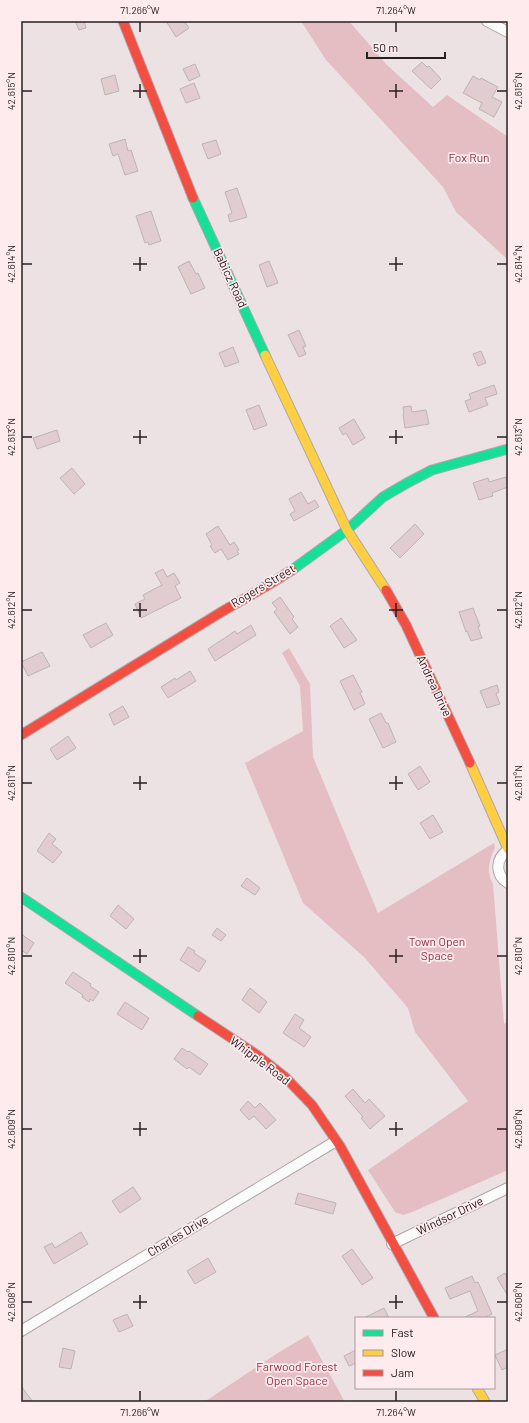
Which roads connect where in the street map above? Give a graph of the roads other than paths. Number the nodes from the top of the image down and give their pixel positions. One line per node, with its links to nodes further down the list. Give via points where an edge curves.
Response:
1 (123, 21): 5 (street, Babicz Road, via 191,195)
2 (487, 21): 3 (street)
3 (508, 32)
4 (508, 449): 5 (street, Rogers Street, via 426,473 383,498)
5 (347, 530): 6 (street, Rogers Street, via 270,584); 7 (street, Andrea Drive, via 406,625)
6 (21, 735)
7 (508, 850): 8 (street, Andrea Drive, via 501,856 498,867 500,876)
8 (508, 883)
9 (21, 897): 10 (street, Whipple Road, via 257,1055 285,1077 312,1105)
10 (336, 1141): 12 (street, Whipple Road); 14 (street, Charles Drive)
11 (508, 1188): 12 (street, Windsor Drive)
12 (392, 1244): 13 (street, Whipple Road)
13 (433, 1317)
14 (21, 1331)
15 (478, 1389): 16 (street)
16 (486, 1402)

